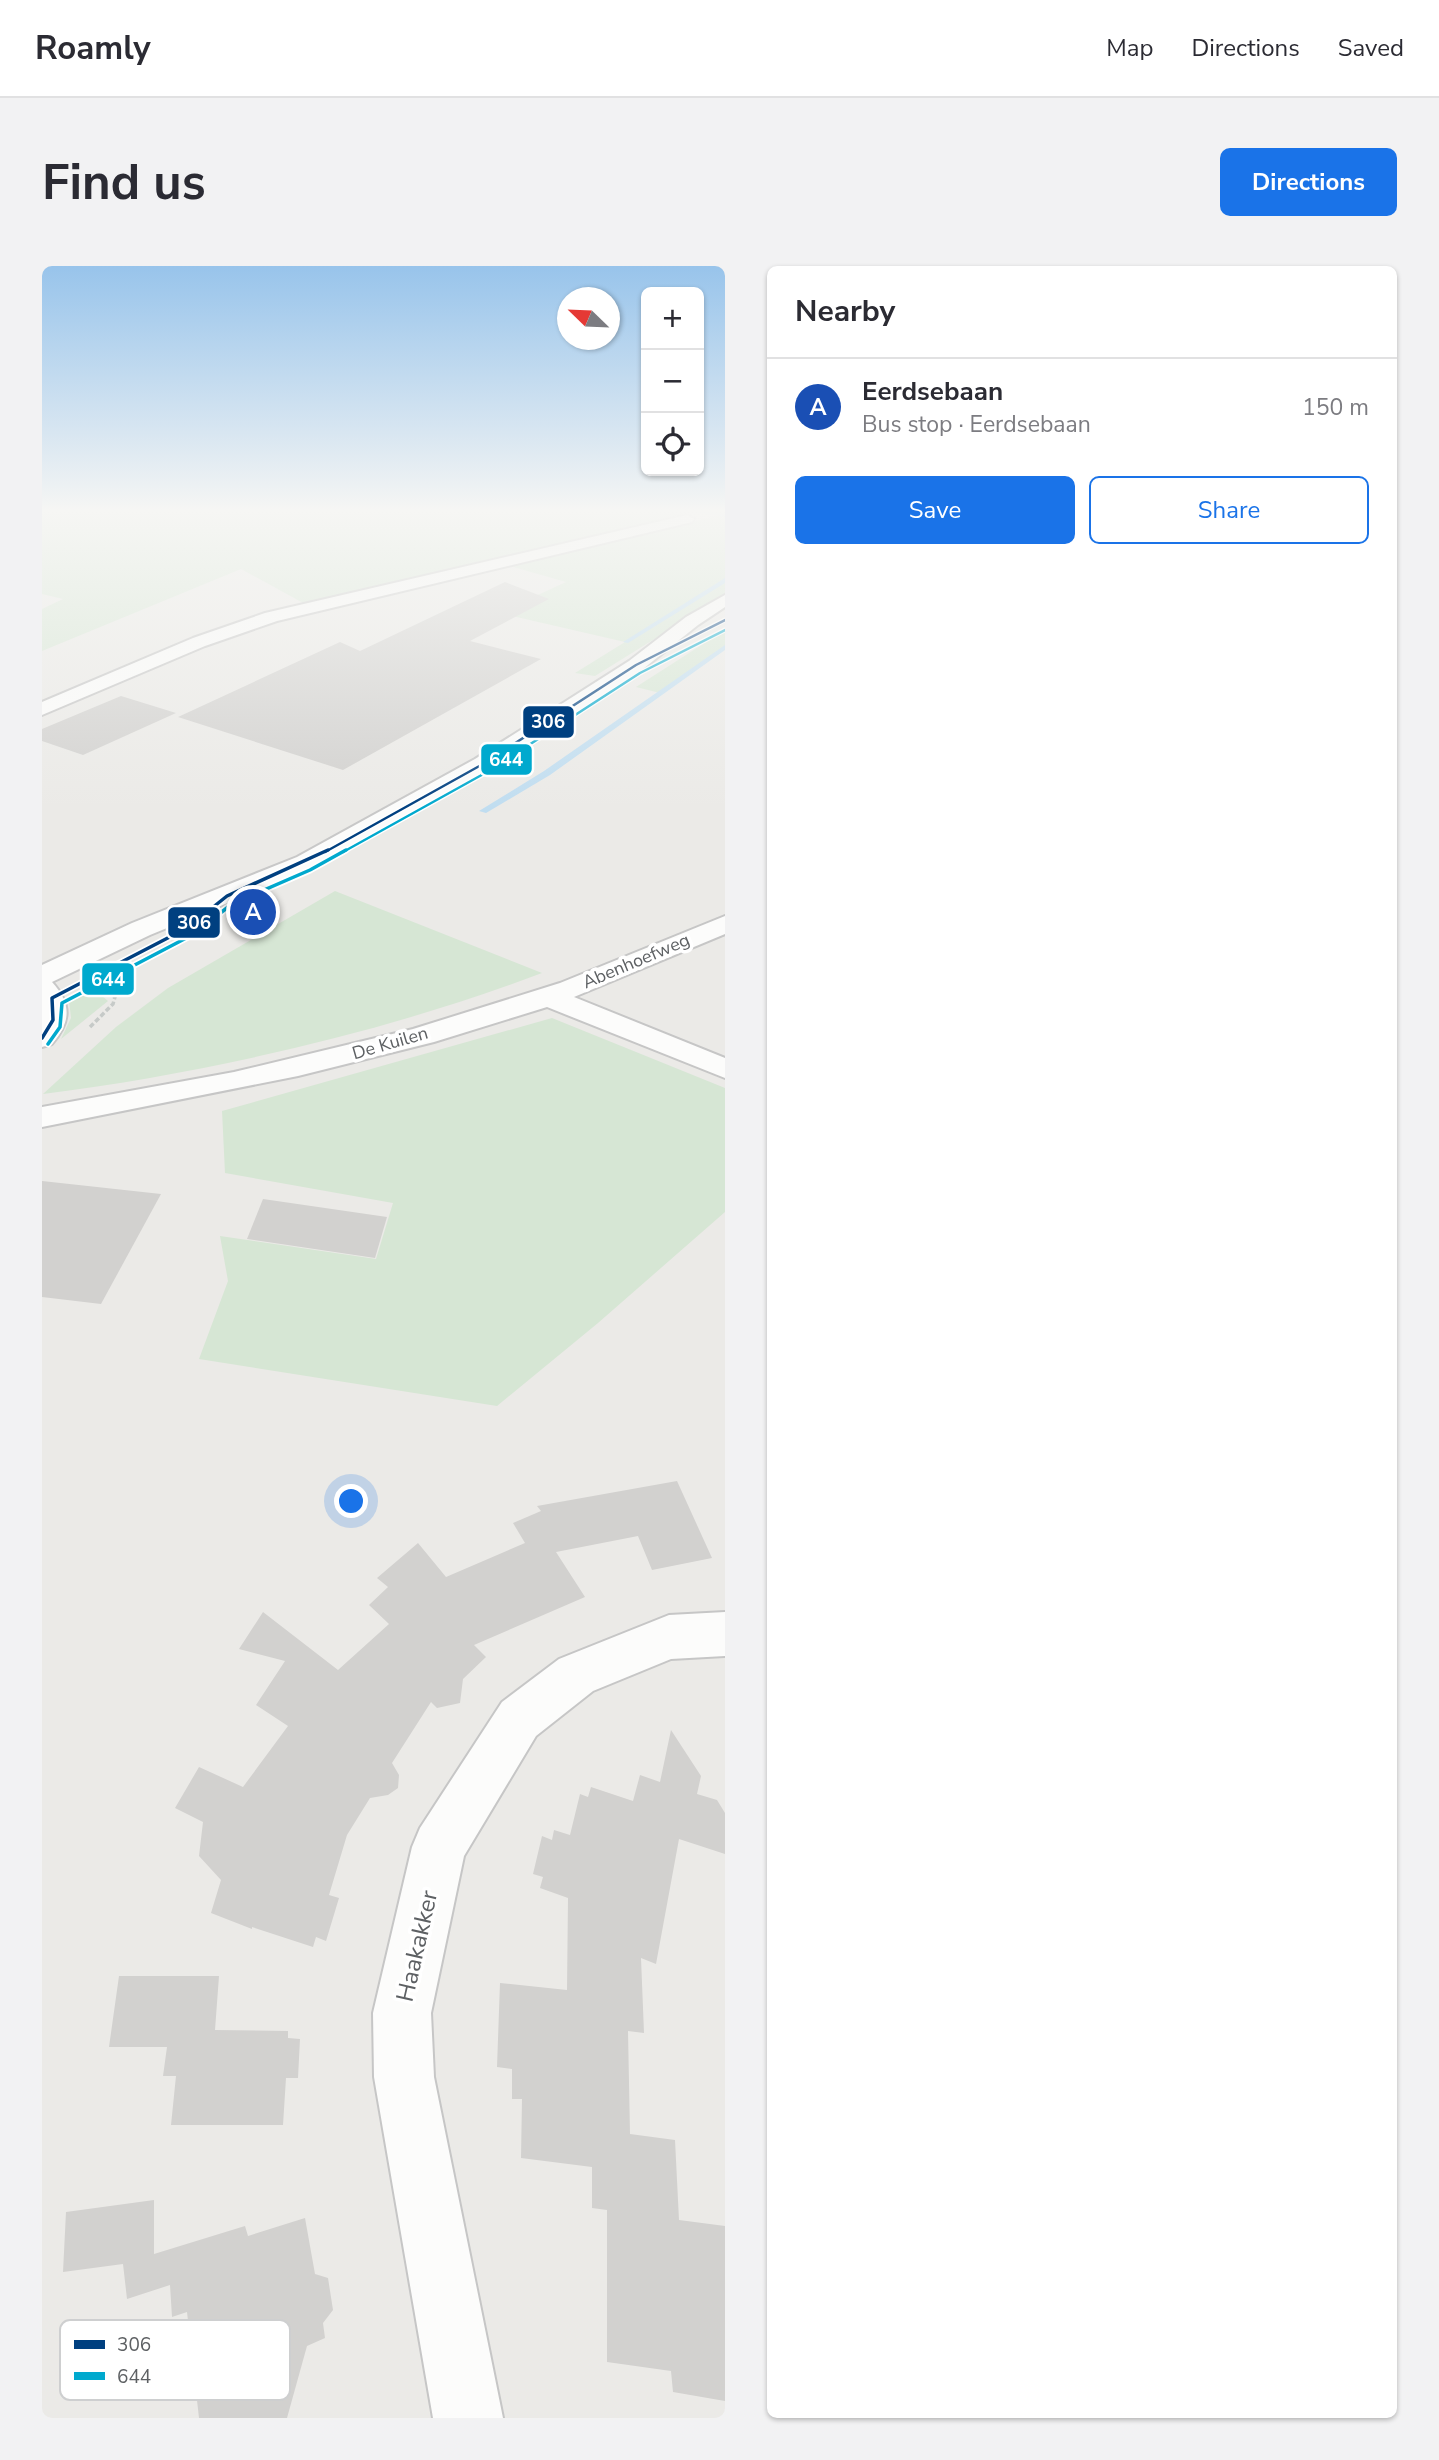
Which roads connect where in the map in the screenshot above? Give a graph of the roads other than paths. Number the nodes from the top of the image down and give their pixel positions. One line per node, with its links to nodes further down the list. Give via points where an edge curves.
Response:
1 (303, 609): 5 (street, via 199,642)
2 (710, 609): 4 (street)
3 (725, 620): 4 (street)
4 (636, 664): 7 (street, via 484,764 306,862 228,896 187,928)
5 (42, 709)
6 (725, 924): 8 (street, Abenhoefweg)
7 (45, 987): 9 (street, via 56,1014)
8 (548, 997): 10 (street); 11 (street, De Kuilen, via 295,1068 197,1091)
9 (42, 1038)
10 (725, 1069)
11 (42, 1117)
12 (725, 1634): 13 (street, Haakakker, via 669,1637 576,1675 519,1719 439,1847 402,2013 404,2077)
13 (468, 2418)

